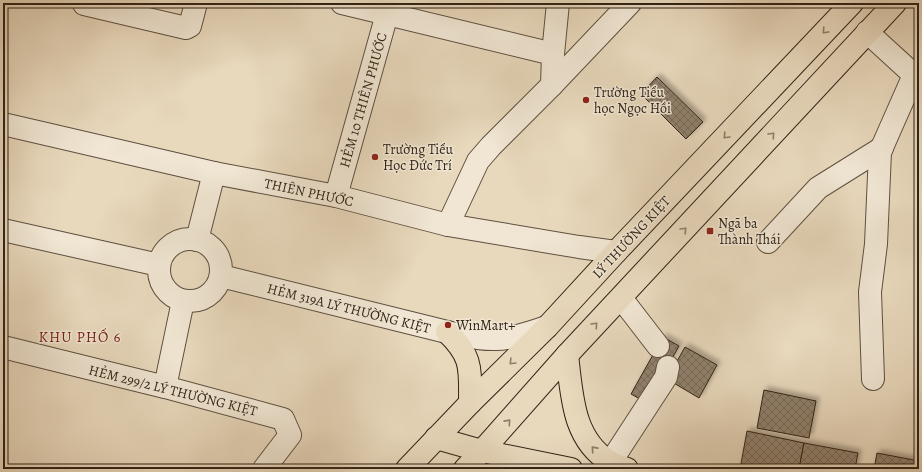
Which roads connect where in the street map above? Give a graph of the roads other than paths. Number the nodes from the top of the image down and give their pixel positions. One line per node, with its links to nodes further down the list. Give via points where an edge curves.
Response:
1 (196, 3): 7 (street, via 190,26 186,28)
2 (342, 3): 8 (street)
3 (558, 3): 10 (street)
4 (630, 3): 12 (street)
5 (852, 3): 21 (main road, LÝ THƯỜNG KIỆT, one-way to 21)
6 (895, 3): 9 (main road)
7 (84, 4)
8 (388, 9): 10 (street); 16 (street, HẺM 10 THIÊN PHƯỚC)
9 (867, 32): 11 (street); 24 (main road, one-way to 9)
10 (554, 54): 12 (street)
11 (916, 74): 14 (street)
12 (552, 85): 17 (street, via 478,161)
13 (3, 124): 15 (street, THIÊN PHƯỚC)
14 (882, 148): 20 (street, via 818,188); 32 (street, via 870,292)
15 (214, 173): 16 (street, THIÊN PHƯỚC); 19 (street)
16 (336, 196): 17 (street, THIÊN PHƯỚC)
17 (448, 224): 21 (street, THIÊN PHƯỚC)
18 (3, 230): 22 (street)
19 (197, 240): 22 (street, via 187,239 169,247); 23 (street, via 206,243 219,257)
20 (768, 242)
21 (616, 252): 26 (main road, LÝ THƯỜNG KIỆT)
22 (159, 265): 25 (street, via 159,274 167,291)
23 (221, 276): 25 (street, via 218,286 211,294 193,302); 27 (street, HẺM 319A LÝ THƯỜNG KIỆT)
24 (621, 298): 28 (street); 30 (main road, one-way to 24)
25 (183, 301): 33 (street)
26 (547, 327): 27 (street, HẺM 319A LÝ THƯỜNG KIỆT, via 497,339); 34 (main road, LÝ THƯỜNG KIỆT, one-way to 34)
27 (447, 332): 34 (main road, via 463,350 467,359 470,369)
28 (658, 346)
29 (3, 347): 33 (street, HẺM 299/2 LÝ THƯỜNG KIỆT)
30 (567, 356): 36 (main road, one-way to 30); 37 (main road, one-way to 30, via 597,452 586,439 573,404)
31 (668, 367): 37 (street, via 666,377)
32 (873, 379)
33 (165, 387): 38 (street, HẺM 299/2 LÝ THƯỜNG KIỆT, via 282,418 290,435)
34 (470, 403): 35 (main road, LÝ THƯỜNG KIỆT)
35 (436, 438): 36 (main road); 39 (main road, LÝ THƯỜNG KIỆT)
36 (482, 451): 40 (main road); 41 (main road)
37 (619, 466)
38 (264, 469)
39 (407, 469)
40 (465, 469)
41 (571, 469)

